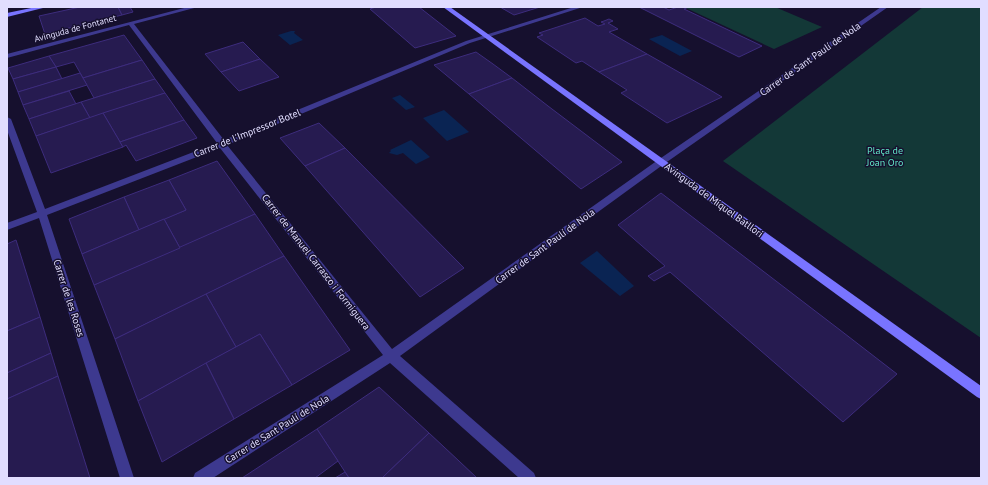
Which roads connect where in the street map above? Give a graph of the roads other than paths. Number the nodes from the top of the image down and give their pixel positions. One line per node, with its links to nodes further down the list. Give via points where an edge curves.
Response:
1 (44, 7): 6 (main road)
2 (195, 7): 7 (street, Avinguda de Fontanet)
3 (446, 7): 8 (main road, Avinguda de Miquel Batllori)
4 (580, 7): 8 (street, Carrer de l'Impressor Botel)
5 (885, 7): 12 (street, Carrer de Sant Paulí de Nola)
6 (7, 15)
7 (130, 23): 9 (street, Avinguda de Fontanet); 11 (street, Carrer de Manuel Carrasco i Formiguera)
8 (486, 36): 11 (street, Carrer de l'Impressor Botel); 12 (main road, Avinguda de Miquel Batllori)
9 (7, 56)
10 (7, 120): 13 (street, Carrer de les Roses)
11 (222, 144): 13 (street, Carrer de l'Impressor Botel); 15 (street, Carrer de Manuel Carrasco i Formiguera)
12 (662, 162): 15 (street, Carrer de Sant Paulí de Nola); 16 (main road, Avinguda de Miquel Batllori)
13 (42, 214): 14 (street, Carrer de l'Impressor Botel); 17 (street, Carrer de les Roses)
14 (7, 227)
15 (391, 356): 18 (street, Carrer de Sant Paulí de Nola); 19 (street, Carrer de Manuel Carrasco i Formiguera)
16 (981, 393)
17 (127, 478)
18 (200, 478)
19 (528, 478)

